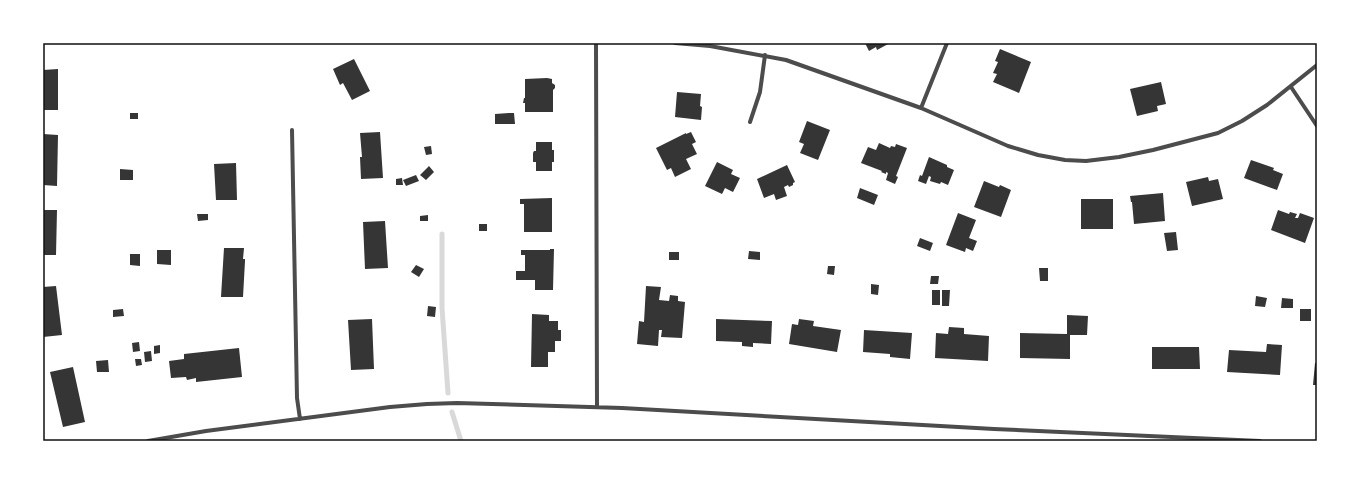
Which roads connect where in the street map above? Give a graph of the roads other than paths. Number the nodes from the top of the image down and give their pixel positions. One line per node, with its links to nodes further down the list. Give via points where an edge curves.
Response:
1 (596, 43): 11 (street)
2 (675, 43): 4 (street)
3 (947, 43): 7 (street)
4 (765, 55): 7 (street, via 786,60); 8 (street, via 760,92)
5 (1317, 65): 6 (street)
6 (1291, 86): 7 (street, via 1242,121 1218,132 1153,150 1086,161 1038,155 1008,146); 9 (street)
7 (921, 108)
8 (750, 122)
9 (1317, 126)
10 (292, 130): 12 (street, via 297,398)
11 (597, 407): 12 (street, via 426,404); 14 (street)
12 (300, 419): 13 (street)
13 (148, 441)
14 (1260, 441)

